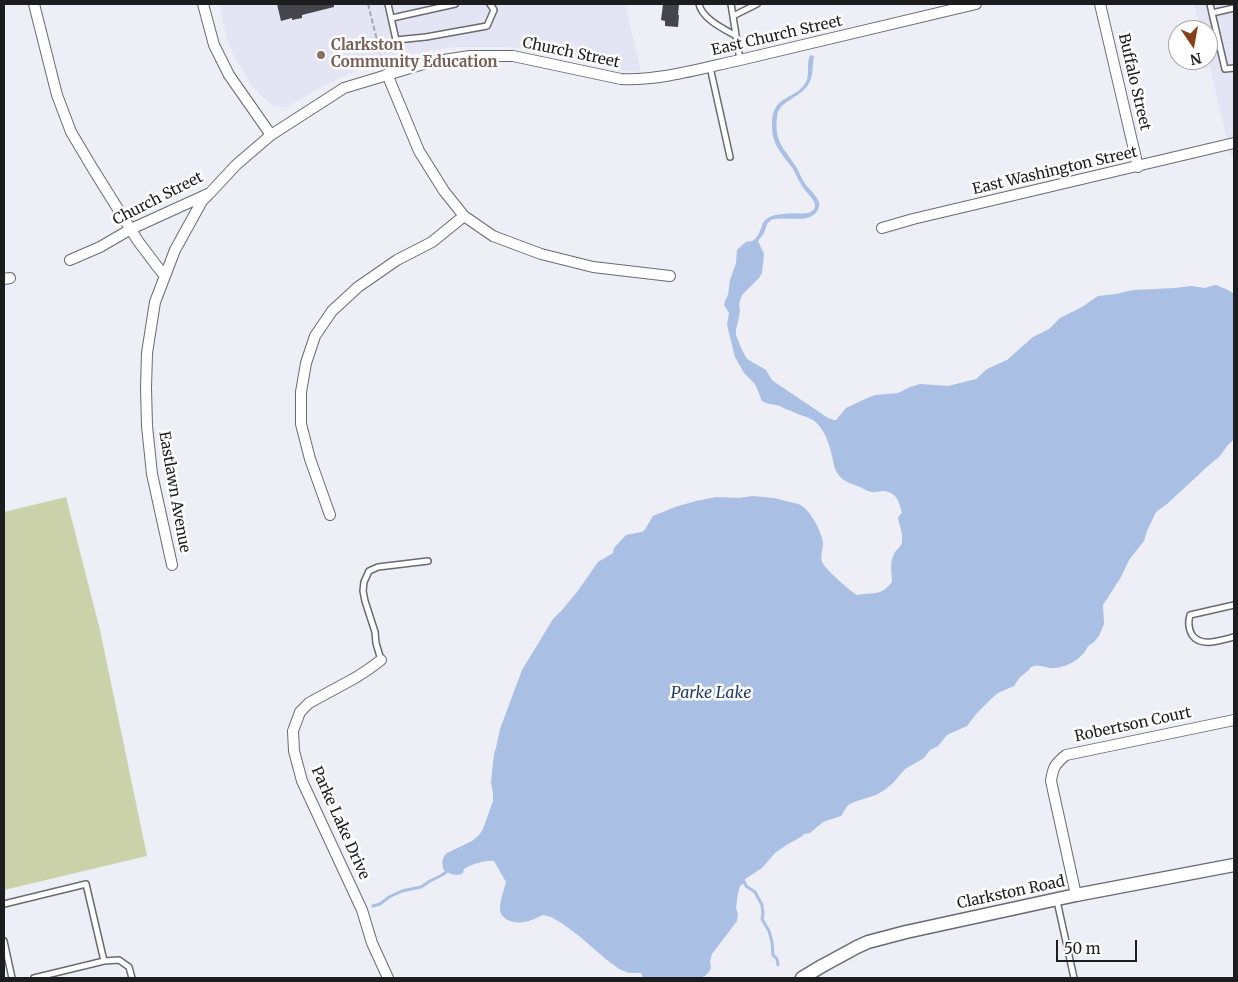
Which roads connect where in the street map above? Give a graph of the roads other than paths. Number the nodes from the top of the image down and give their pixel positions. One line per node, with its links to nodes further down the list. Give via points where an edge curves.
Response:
1 (34, 4): 29 (street, via 57,95 71,132)
2 (203, 4): 22 (street, via 214,45 229,75)
3 (388, 4): 15 (lane)
4 (455, 4): 15 (lane)
5 (490, 4): 15 (lane, via 494,10 487,26 426,37 396,40)
6 (699, 4): 16 (lane, via 715,24)
7 (731, 4): 14 (lane)
8 (757, 4): 14 (lane)
9 (976, 4): 17 (street, East Church Street)
10 (1100, 4): 25 (street, Buffalo Street)
11 (1210, 4): 13 (lane)
12 (1234, 8): 13 (lane)
13 (1212, 13): 19 (lane, via 1225,70)
14 (733, 16): 16 (lane)
15 (392, 18)
16 (736, 36): 17 (lane)
17 (740, 60): 18 (street, East Church Street)
18 (710, 67): 21 (street, East Church Street); 24 (lane)
19 (1234, 68)
20 (387, 74): 21 (street, Church Street, via 430,62 470,56 513,56 621,80); 22 (street, Church Street, via 344,88); 27 (street, via 419,151)
21 (643, 80)
22 (271, 135): 26 (street, Church Street)
23 (1234, 143): 25 (street, East Washington Street)
24 (730, 157)
25 (1138, 167): 28 (street, East Washington Street)
26 (210, 193): 29 (street, Church Street); 31 (street, Eastlawn Avenue, via 202,201 175,250)
27 (464, 216): 32 (street, via 493,236 541,254 593,267); 33 (street, via 432,242 397,260 358,287 332,311 315,336 306,363 301,424)
28 (882, 228)
29 (131, 229): 30 (street, Church Street); 31 (street)
30 (70, 260)
31 (165, 276): 35 (street, Eastlawn Avenue, via 155,302 147,353 146,388 152,474)
32 (670, 276)
33 (330, 514)
34 (428, 561): 38 (lane, via 369,571 363,591)
35 (172, 565)
36 (1234, 605): 37 (lane, via 1190,615 1188,623 1190,632 1204,643)
37 (1234, 637)
38 (381, 660): 49 (street, Parke Lake Drive, via 309,702 300,712 293,731 294,752 302,781 362,910)
39 (1234, 720): 41 (street, Robertson Court, via 1066,754 1056,763 1051,781)
40 (1234, 864): 41 (street, Clarkston Road)
41 (1076, 896): 42 (street, Clarkston Road)
42 (1057, 900): 50 (street, Clarkston Road, via 868,942); 51 (lane)
43 (4, 904): 45 (lane, via 86,884)
44 (4, 941): 46 (lane)
45 (104, 961): 47 (lane); 48 (lane, via 119,960 129,967)
46 (12, 978)
47 (34, 978)
48 (132, 978)
49 (388, 978)
50 (802, 978)
51 (1074, 978)

